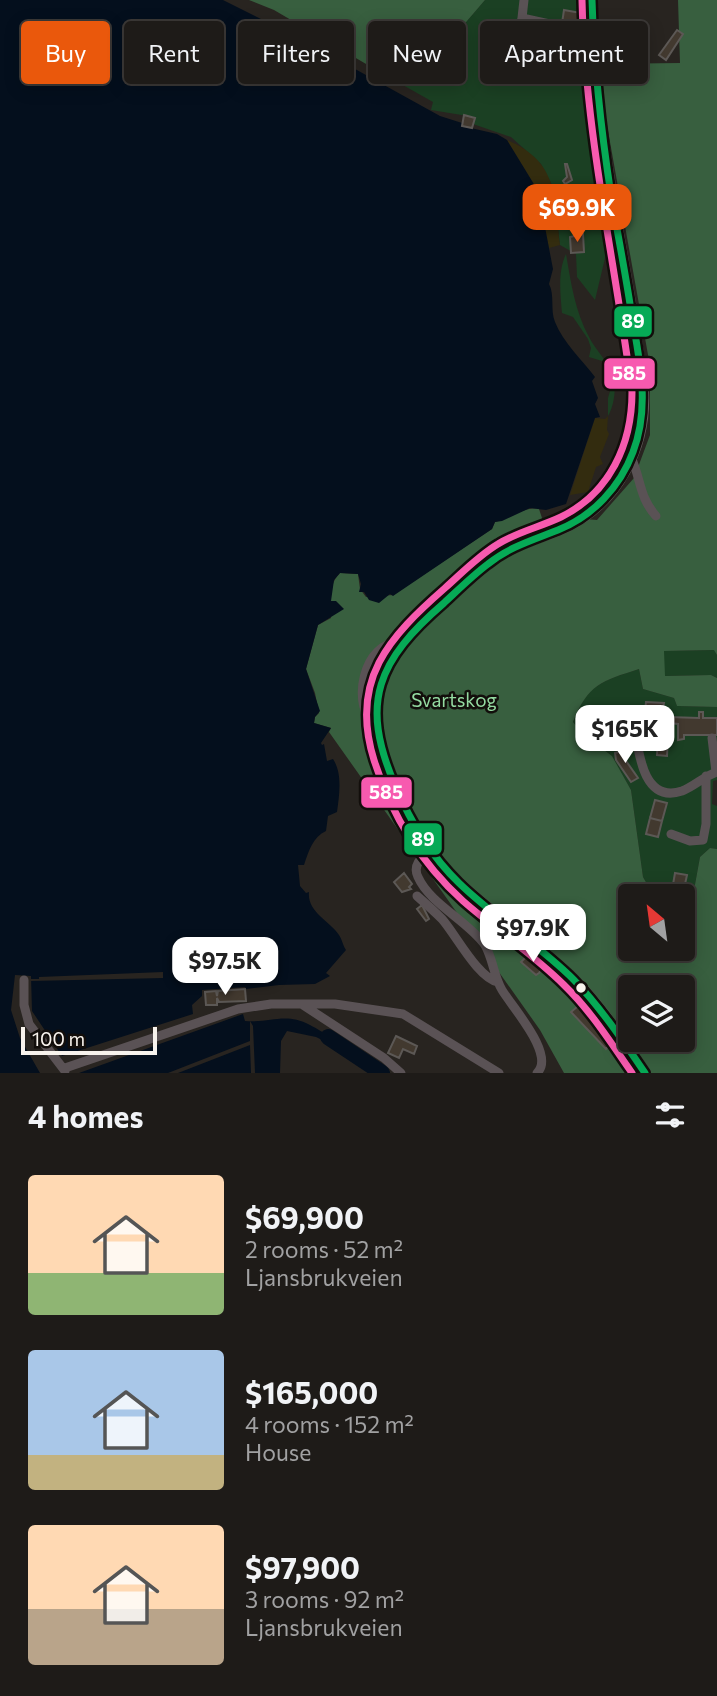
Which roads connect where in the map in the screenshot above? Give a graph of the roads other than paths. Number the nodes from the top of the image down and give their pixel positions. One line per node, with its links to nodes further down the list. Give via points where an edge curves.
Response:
1 (524, 0): 3 (street)
2 (592, 0): 6 (main road)
3 (522, 18): 4 (street); 5 (street)
4 (521, 21)
5 (536, 21)
6 (586, 21)
7 (594, 84): 8 (main road, via 643,391 641,423)
8 (631, 457): 9 (street, via 643,499); 15 (main road, via 596,508 494,559 428,616 390,659 377,700 377,728 396,786)
9 (656, 516)
10 (712, 738): 12 (street)
11 (636, 746): 13 (street, via 646,775 660,789 681,791)
12 (717, 772): 13 (street)
13 (706, 776): 14 (street, via 703,840)
14 (671, 834)
15 (430, 850): 18 (street, via 418,862 418,878 484,944); 24 (main road, via 467,890 582,988)
16 (417, 896): 18 (street, via 441,918 480,969)
17 (24, 980): 20 (street, via 29,1024)
18 (498, 982): 23 (street, via 542,1054)
19 (302, 1004): 20 (street, via 238,1009); 21 (street); 22 (street, via 403,1014)
20 (65, 1071)
21 (400, 1071)
22 (499, 1073)
23 (537, 1073)
24 (645, 1073)

